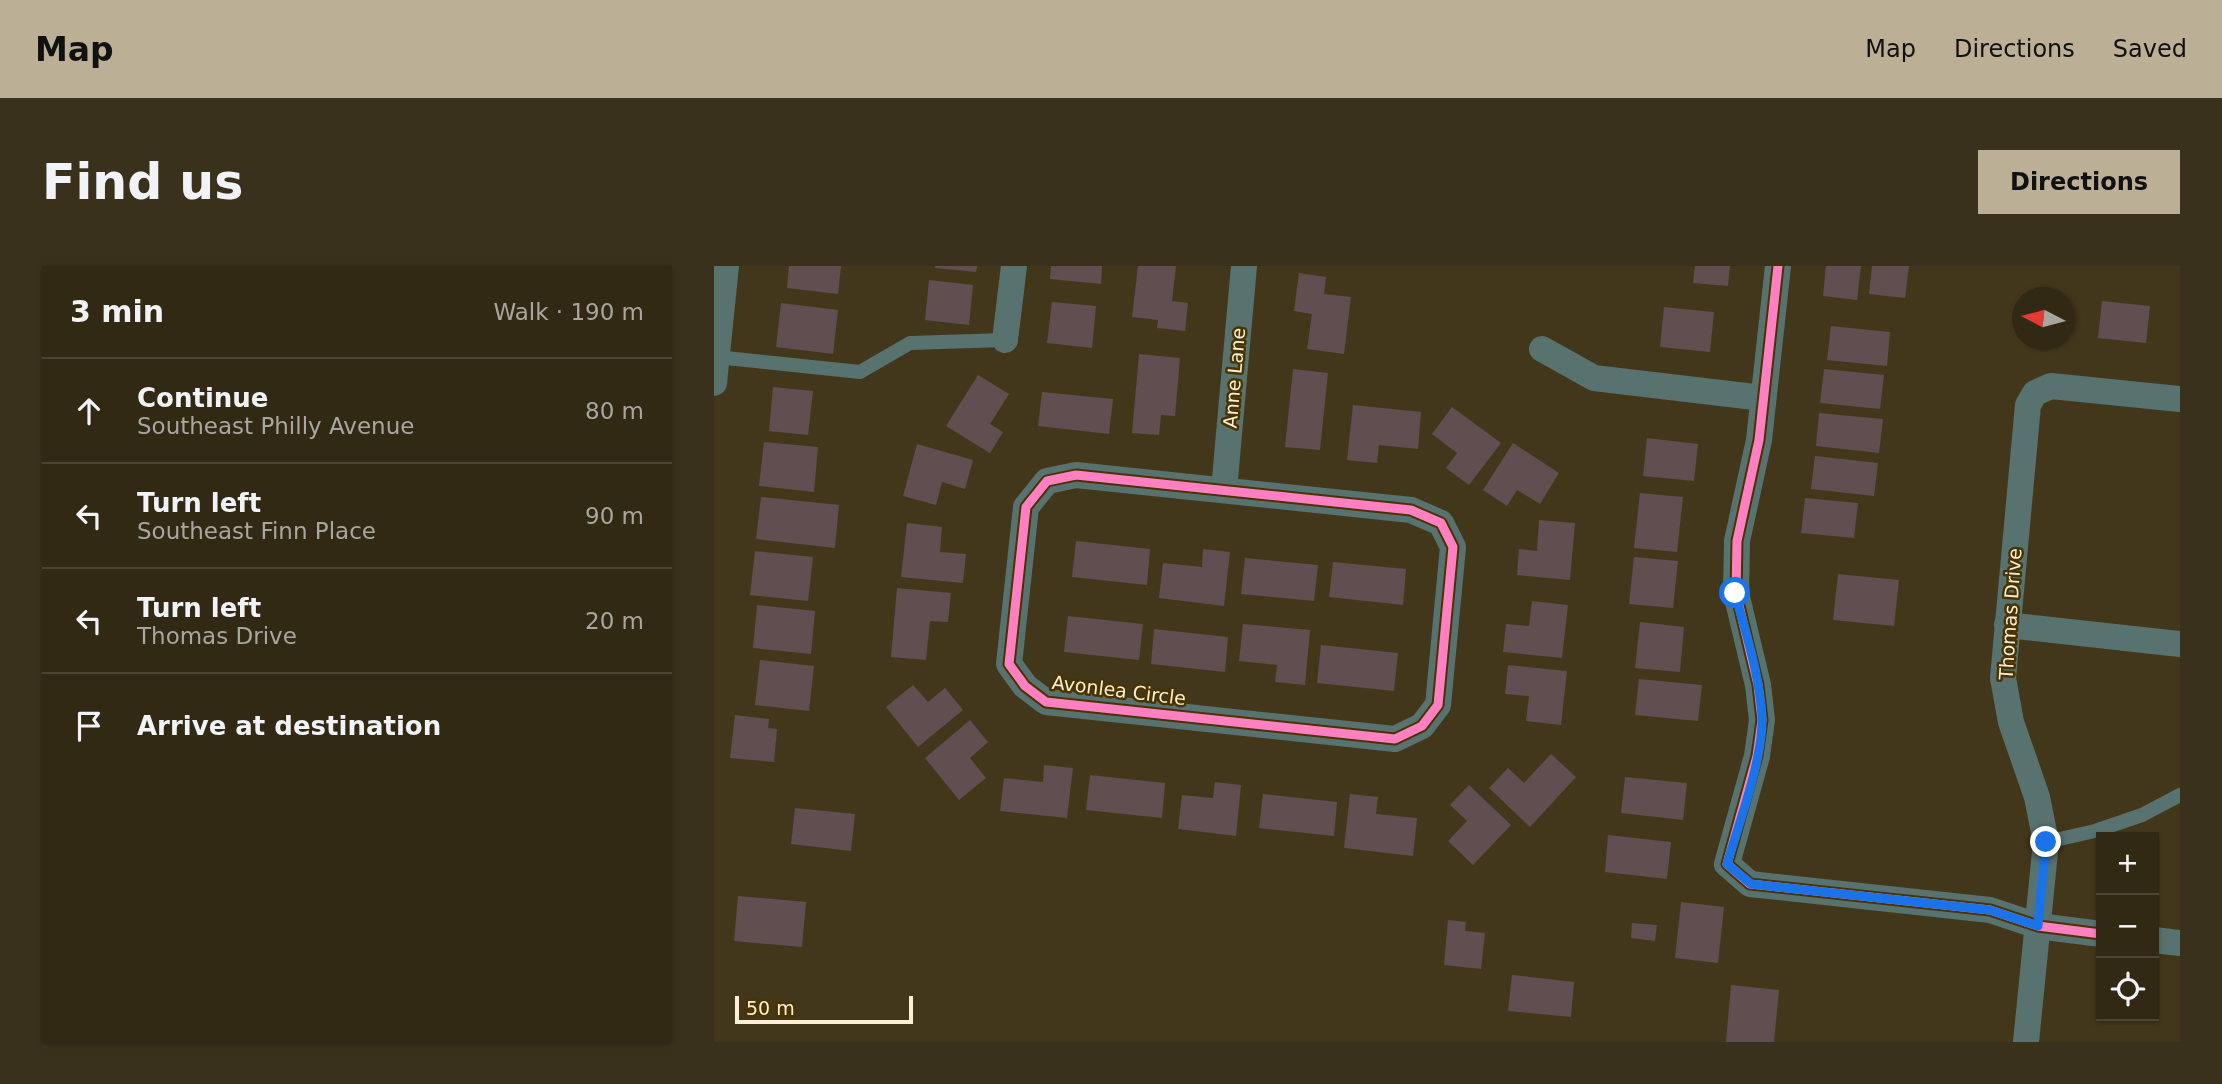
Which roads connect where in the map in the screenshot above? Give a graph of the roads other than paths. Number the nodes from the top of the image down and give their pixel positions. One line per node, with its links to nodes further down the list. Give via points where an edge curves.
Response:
1 (726, 266): 7 (street)
2 (1014, 266): 5 (street)
3 (1244, 266): 10 (street, Anne Lane)
4 (1778, 266): 8 (street)
5 (1005, 340): 7 (lane, via 910,343 860,372)
6 (1542, 349): 8 (street, via 1594,378)
7 (716, 354)
8 (1763, 398): 15 (street, via 1759,440 1737,541 1735,593 1762,720 1757,756 1727,864 1751,884 1990,910)
9 (2180, 399): 11 (street, Thomas Drive, via 2051,386 2035,393 2028,405)
10 (1224, 491): 10 (street, Avonlea Circle, via 1411,510 1441,523 1453,547 1438,705 1422,726 1395,740 1046,702 1025,686 1009,664 1026,507 1047,481 1076,475)
11 (2007, 625): 12 (street); 14 (street, Thomas Drive, via 2003,678)
12 (2180, 644)
13 (2180, 795): 14 (lane, via 2142,815)
14 (2046, 842): 15 (street, Thomas Drive)
15 (2038, 926): 16 (street); 19 (street, Thomas Drive)
16 (2096, 933)
17 (2159, 941): 18 (street)
18 (2180, 943)
19 (2026, 1042)

